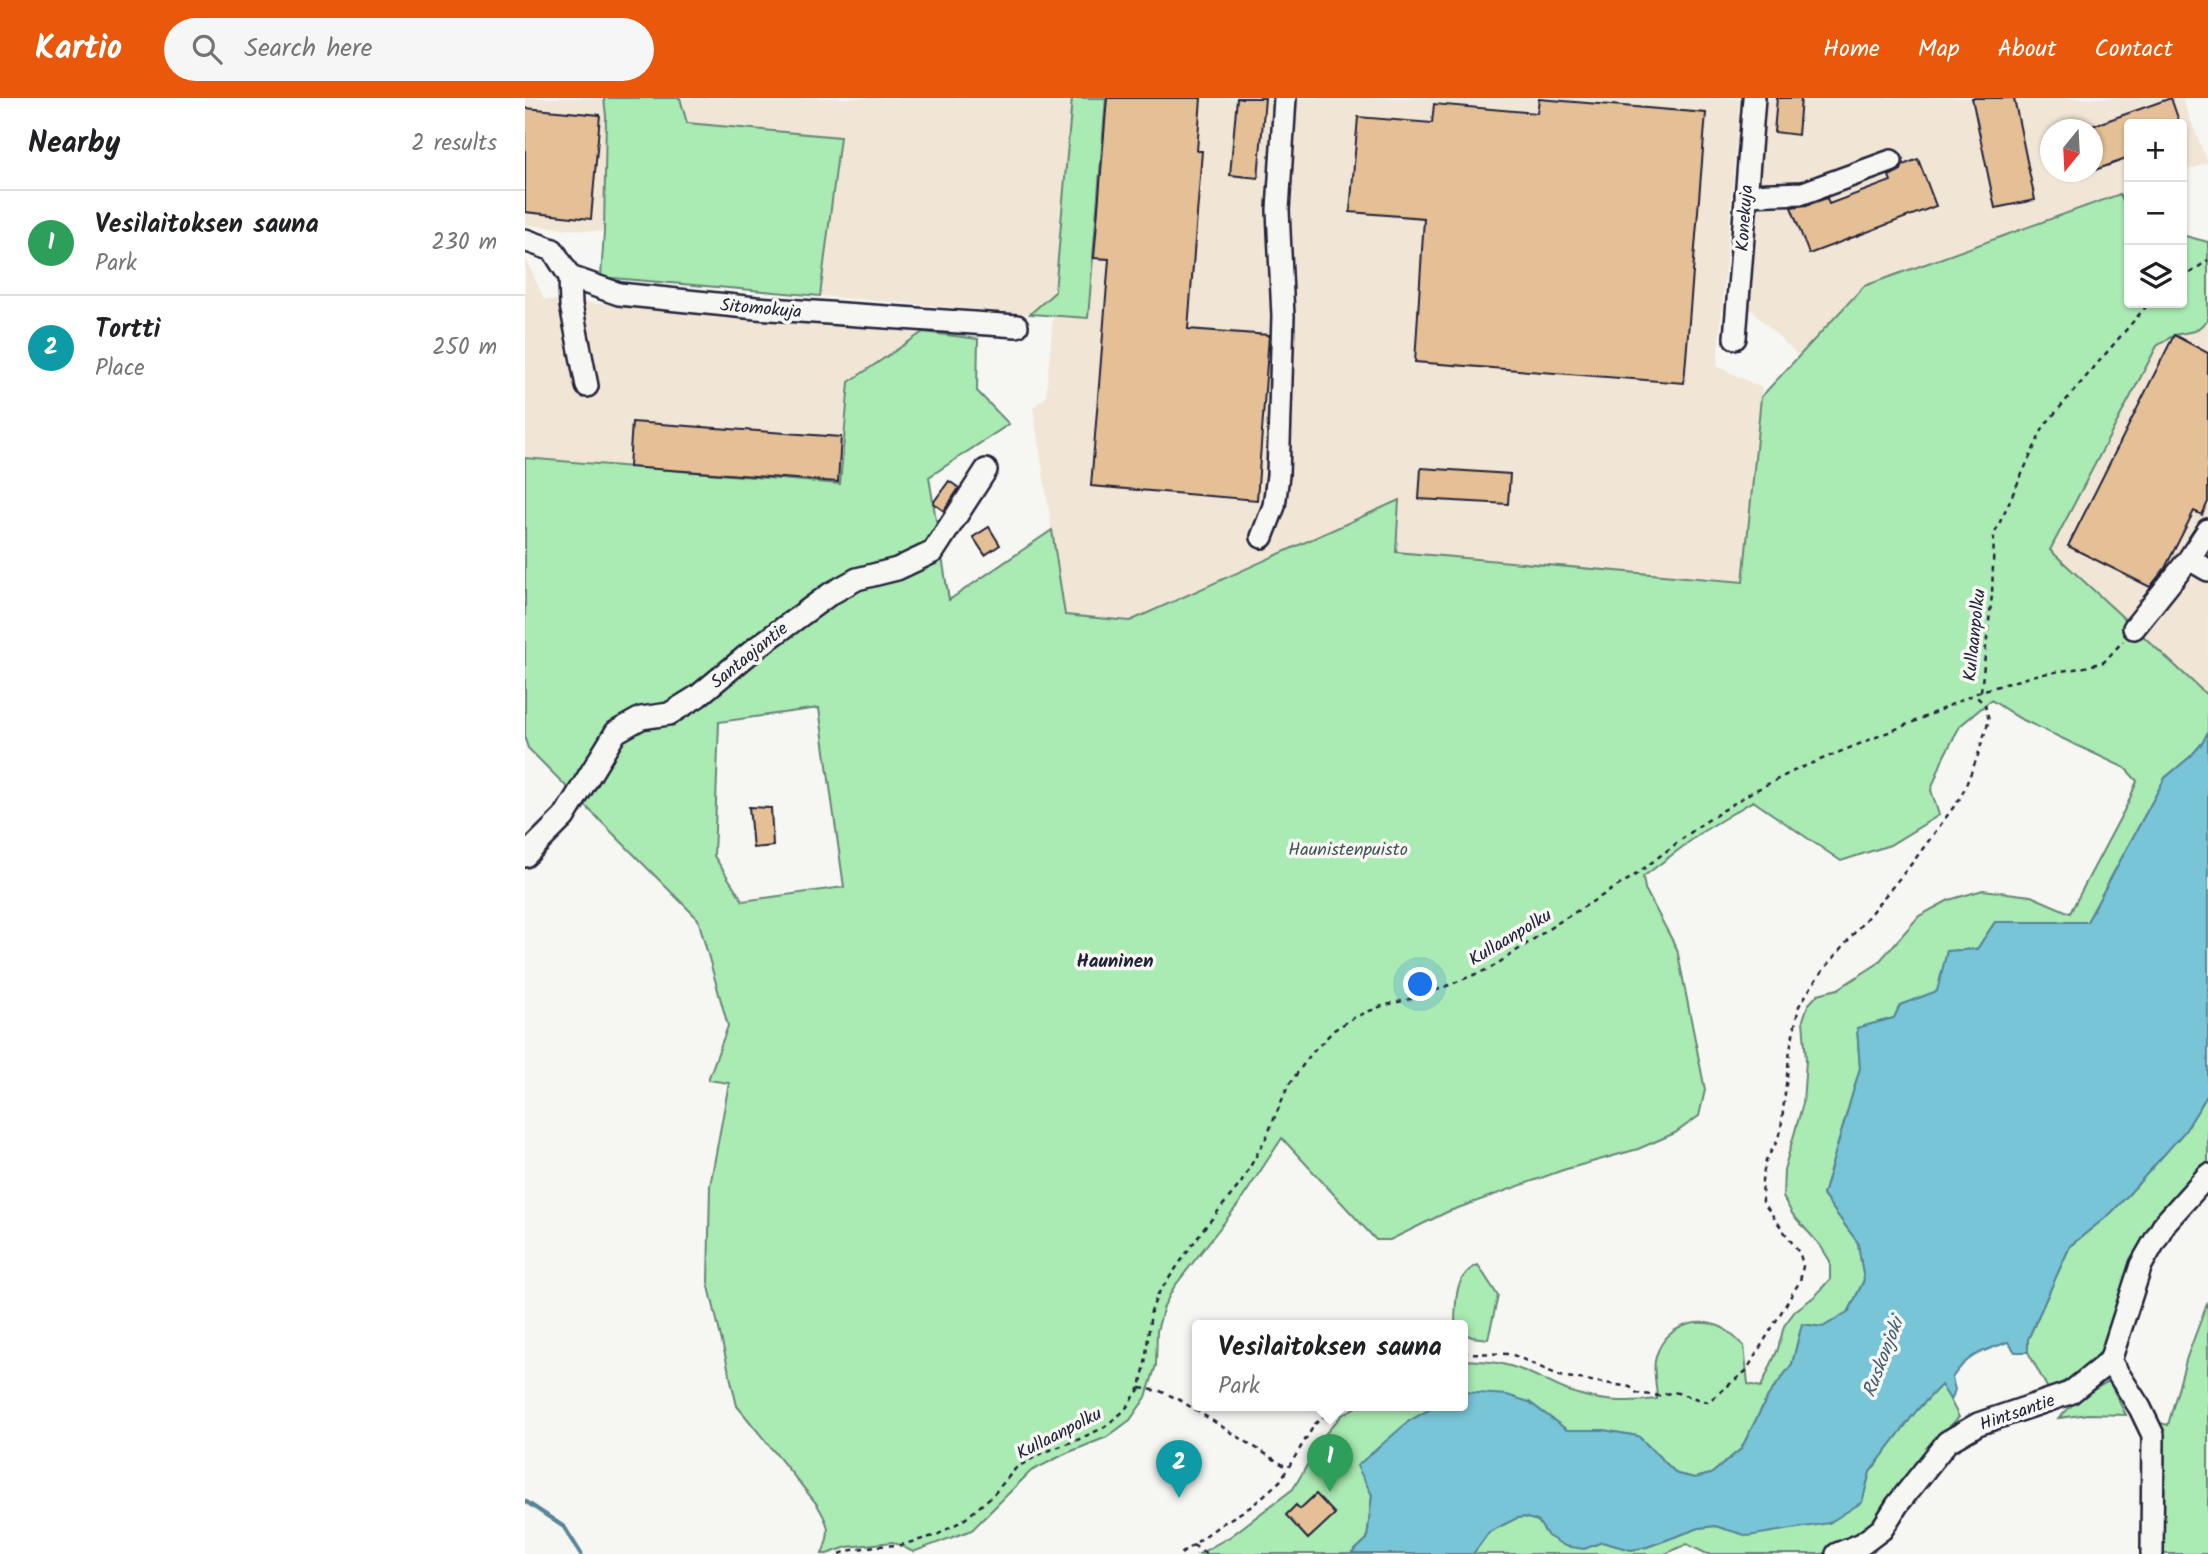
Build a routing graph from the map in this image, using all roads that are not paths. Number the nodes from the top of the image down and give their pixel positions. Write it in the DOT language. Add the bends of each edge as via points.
graph roads {
  1 [pos="1285,98"];
  2 [pos="1754,98"];
  3 [pos="1891,161"];
  4 [pos="1746,195"];
  5 [pos="525,240"];
  6 [pos="569,277"];
  7 [pos="1017,326"];
  8 [pos="1735,338"];
  9 [pos="587,386"];
  10 [pos="986,470"];
  11 [pos="2208,530"];
  12 [pos="1262,537"];
  13 [pos="2189,559"];
  14 [pos="2208,570"];
  15 [pos="2134,628"];
  16 [pos="525,856"];
  17 [pos="2208,1175"];
  18 [pos="2110,1362"];
  19 [pos="1837,1554"];
  20 [pos="2152,1554"];
  1 -- 12 [label="street" via="1278,210 1283,316 1278,475"];
  2 -- 4 [label="street, Konekuja"];
  3 -- 4 [label="street" via="1803,193"];
  4 -- 8 [label="street, Konekuja"];
  5 -- 6 [label="street" via="553,250"];
  6 -- 7 [label="street, Sitomokuja" via="619,294"];
  6 -- 9 [label="street"];
  10 -- 16 [label="street, Santaojantie" via="933,551 830,594 698,696 669,714 641,718 616,732 564,817"];
  11 -- 13 [label="street"];
  13 -- 14 [label="street"];
  13 -- 15 [label="street"];
  17 -- 18 [label="street" via="2165,1223 2141,1265"];
  18 -- 19 [label="street, Hintsantie" via="2070,1393 1978,1424 1947,1443 1882,1529"];
  18 -- 20 [label="street" via="2153,1435"];
}
